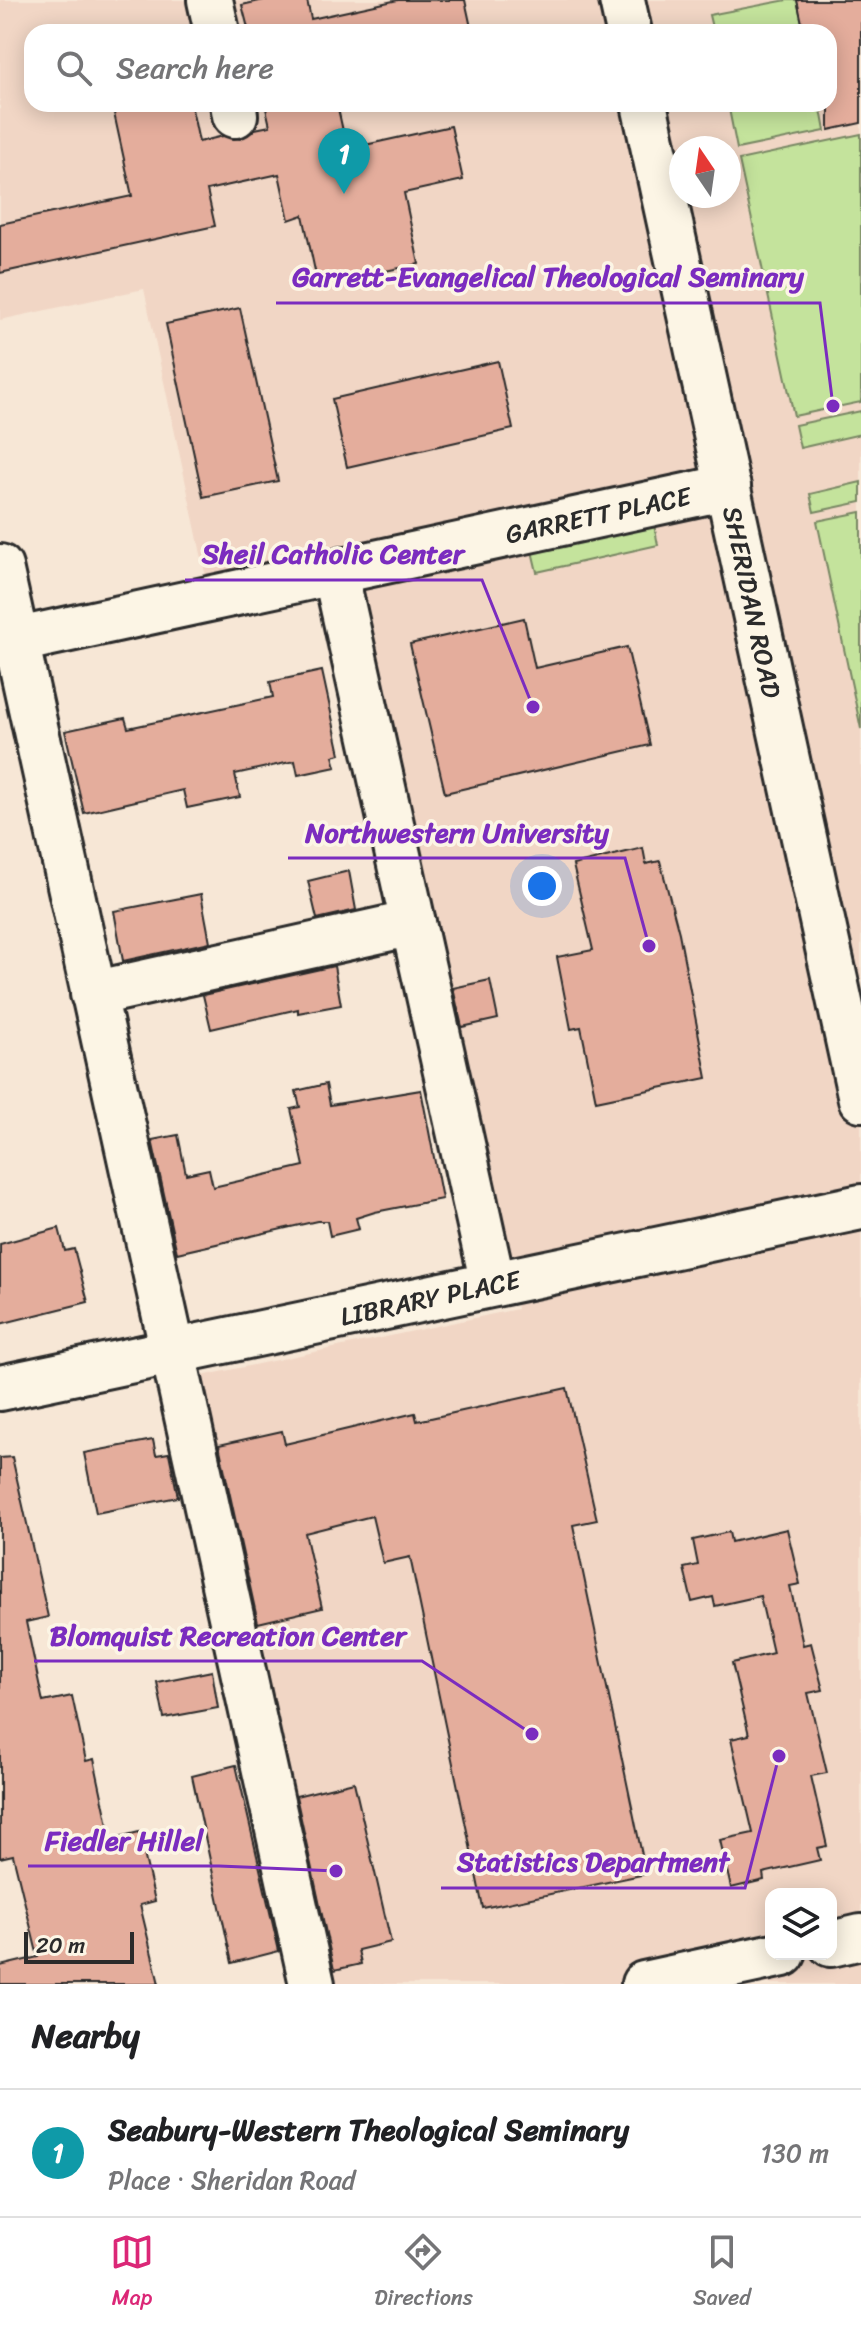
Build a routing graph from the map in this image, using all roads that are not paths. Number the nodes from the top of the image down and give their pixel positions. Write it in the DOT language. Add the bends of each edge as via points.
graph roads {
  1 [pos="210,0"];
  2 [pos="622,0"];
  3 [pos="215,24"];
  4 [pos="627,24"];
  5 [pos="646,112"];
  6 [pos="728,487"];
  7 [pos="0,567"];
  8 [pos="335,571"];
  9 [pos="8,642"];
  10 [pos="413,923"];
  11 [pos="93,994"];
  12 [pos="861,1099"];
  13 [pos="861,1207"];
  14 [pos="493,1284"];
  15 [pos="172,1352"];
  16 [pos="0,1388"];
  17 [pos="861,1937"];
  18 [pos="837,1943"];
  19 [pos="765,1958"];
  20 [pos="312,1984"];
  21 [pos="644,1984"];
  1 -- 3 [label="street"];
  2 -- 4 [label="street"];
  5 -- 6 [label="street, SHERIDAN ROAD"];
  6 -- 8 [label="street, GARRETT PLACE"];
  6 -- 12 [label="street, SHERIDAN ROAD"];
  7 -- 9 [label="street"];
  8 -- 9 [label="street, GARRETT PLACE"];
  8 -- 10 [label="street"];
  9 -- 11 [label="street"];
  10 -- 11 [label="street"];
  10 -- 14 [label="street"];
  11 -- 15 [label="street"];
  13 -- 14 [label="street, LIBRARY PLACE"];
  14 -- 15 [label="street, LIBRARY PLACE"];
  15 -- 16 [label="street, LIBRARY PLACE"];
  15 -- 20 [label="street"];
  17 -- 18 [label="street"];
  19 -- 21 [label="street"];
}
